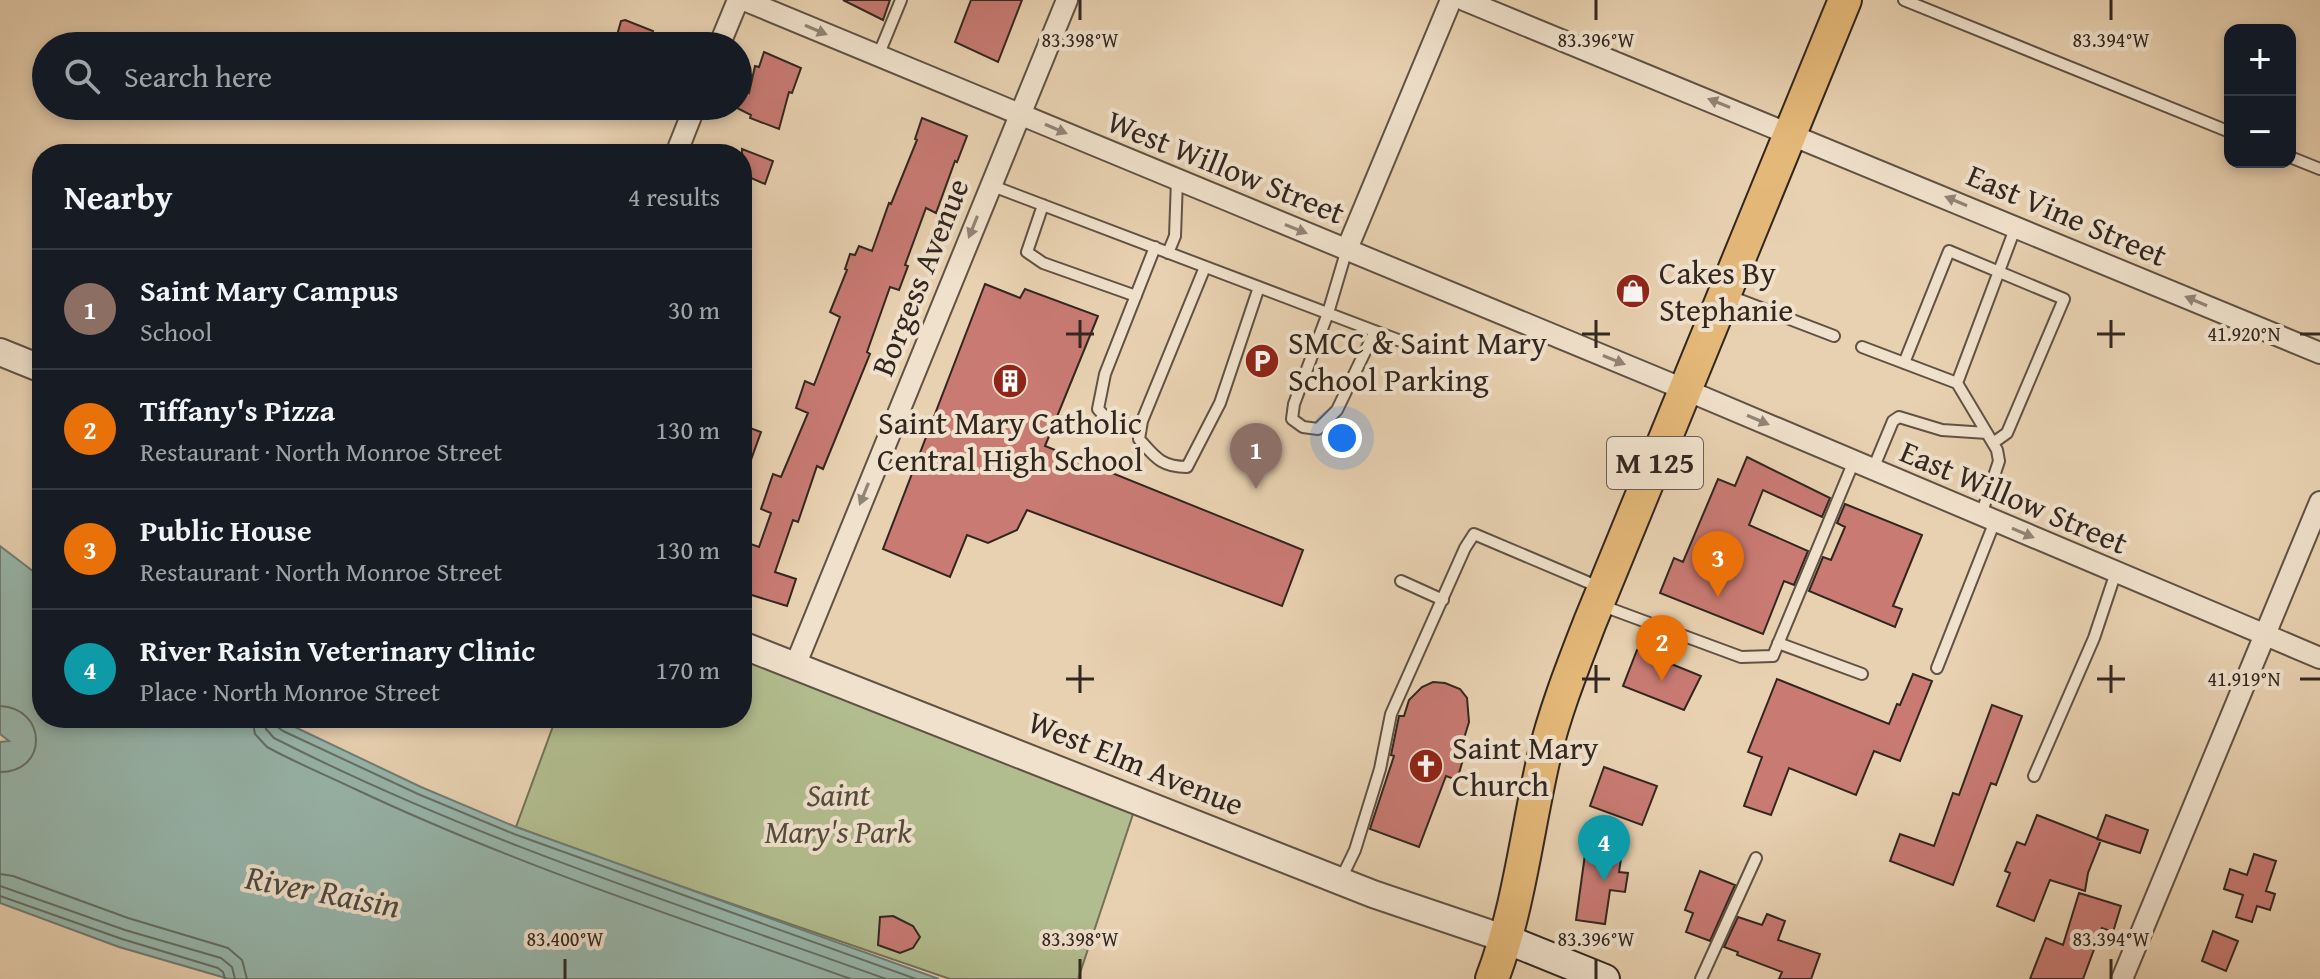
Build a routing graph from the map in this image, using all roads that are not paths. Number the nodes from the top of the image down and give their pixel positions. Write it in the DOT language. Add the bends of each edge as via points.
graph roads {
  1 [pos="741,0"];
  2 [pos="901,0"];
  3 [pos="1067,0"];
  4 [pos="1451,0"];
  5 [pos="1464,0"];
  6 [pos="1845,0"];
  7 [pos="1904,0"];
  8 [pos="726,32"];
  9 [pos="878,56"];
  10 [pos="1019,114"];
  11 [pos="689,120"];
  12 [pos="2224,130"];
  13 [pos="1792,133"];
  14 [pos="680,144"];
  15 [pos="2296,159"];
  16 [pos="2320,169"];
  17 [pos="1177,179"];
  18 [pos="990,185"];
  19 [pos="1043,205"];
  20 [pos="2016,226"];
  21 [pos="1155,247"];
  22 [pos="1347,249"];
  23 [pos="1168,253"];
  24 [pos="1205,267"];
  25 [pos="1998,273"];
  26 [pos="1259,287"];
  27 [pos="1725,294"];
  28 [pos="1136,296"];
  29 [pos="1328,313"];
  30 [pos="1375,331"];
  31 [pos="1834,336"];
  32 [pos="1406,343"];
  33 [pos="1862,347"];
  34 [pos="0,352"];
  35 [pos="2320,353"];
  36 [pos="1904,363"];
  37 [pos="32,365"];
  38 [pos="1957,383"];
  39 [pos="1686,390"];
  40 [pos="1141,427"];
  41 [pos="1990,438"];
  42 [pos="1864,465"];
  43 [pos="2320,502"];
  44 [pos="1988,518"];
  45 [pos="2116,572"];
  46 [pos="1401,581"];
  47 [pos="1600,597"];
  48 [pos="1443,600"];
  49 [pos="2265,636"];
  50 [pos="1778,643"];
  51 [pos="752,649"];
  52 [pos="2320,658"];
  53 [pos="795,666"];
  54 [pos="1937,668"];
  55 [pos="1862,674"];
  56 [pos="2034,776"];
  57 [pos="1756,858"];
  58 [pos="1340,881"];
  59 [pos="1506,939"];
  60 [pos="1492,979"];
  61 [pos="1605,979"];
  62 [pos="1701,979"];
  63 [pos="2122,979"];
  1 -- 8 [label="street"];
  1 -- 9 [label="street, West Willow Street, one-way"];
  2 -- 9 [label="lane"];
  3 -- 10 [label="street, Borgess Avenue"];
  4 -- 22 [label="street"];
  13 -- 5 [label="street, East Vine Street, one-way"];
  6 -- 13 [label="main road, M 125"];
  7 -- 12 [label="lane"];
  9 -- 10 [label="street, West Willow Street"];
  10 -- 17 [label="street, West Willow Street, one-way"];
  10 -- 18 [label="street, Borgess Avenue"];
  11 -- 14 [label="street"];
  20 -- 13 [label="street, East Vine Street, one-way"];
  13 -- 27 [label="main road, M 125"];
  15 -- 16 [label="lane"];
  17 -- 22 [label="street, West Willow Street, one-way"];
  17 -- 23 [label="lane" via="1175,236"];
  18 -- 19 [label="lane"];
  18 -- 53 [label="street, Borgess Avenue, one-way"];
  19 -- 21 [label="lane"];
  19 -- 28 [label="lane" via="1027,252 1043,263"];
  20 -- 25 [label="lane"];
  35 -- 20 [label="street, East Vine Street, one-way"];
  21 -- 23 [label="lane"];
  21 -- 28 [label="lane"];
  22 -- 29 [label="lane"];
  22 -- 39 [label="street, West Willow Street, one-way"];
  23 -- 24 [label="lane"];
  24 -- 26 [label="lane"];
  24 -- 40 [label="lane"];
  25 -- 36 [label="lane" via="1949,251"];
  25 -- 38 [label="lane"];
  25 -- 41 [label="lane" via="2064,299 2007,433"];
  26 -- 29 [label="lane"];
  26 -- 40 [label="lane" via="1220,403 1187,467 1170,467 1155,458 1139,439"];
  27 -- 31 [label="lane"];
  27 -- 39 [label="main road, M 125"];
  28 -- 40 [label="lane" via="1105,374 1098,409 1109,421"];
  29 -- 30 [label="lane"];
  29 -- 30 [label="lane" via="1294,404 1292,419 1303,427 1318,429 1337,410"];
  30 -- 32 [label="lane"];
  33 -- 36 [label="lane"];
  34 -- 37 [label="street"];
  36 -- 38 [label="lane"];
  38 -- 41 [label="lane"];
  39 -- 42 [label="street, East Willow Street, one-way"];
  39 -- 47 [label="main road, M 125"];
  41 -- 42 [label="lane" via="1899,417"];
  41 -- 44 [label="lane" via="1999,461"];
  42 -- 44 [label="street, East Willow Street"];
  42 -- 50 [label="lane"];
  43 -- 49 [label="street"];
  44 -- 45 [label="street, East Willow Street, one-way"];
  44 -- 54 [label="lane"];
  45 -- 49 [label="street, East Willow Street"];
  45 -- 56 [label="lane" via="2094,638"];
  46 -- 48 [label="lane"];
  47 -- 48 [label="lane" via="1474,534"];
  47 -- 50 [label="lane" via="1741,657 1773,656"];
  47 -- 59 [label="main road, M 125" via="1545,753"];
  48 -- 58 [label="lane" via="1391,714 1380,769"];
  49 -- 52 [label="street, East Willow Street"];
  49 -- 63 [label="street"];
  50 -- 55 [label="lane"];
  51 -- 53 [label="street, West Elm Avenue"];
  53 -- 58 [label="street, West Elm Avenue"];
  57 -- 62 [label="lane"];
  58 -- 59 [label="street, West Elm Avenue"];
  59 -- 60 [label="main road, M 125"];
  59 -- 61 [label="main road"];
}
